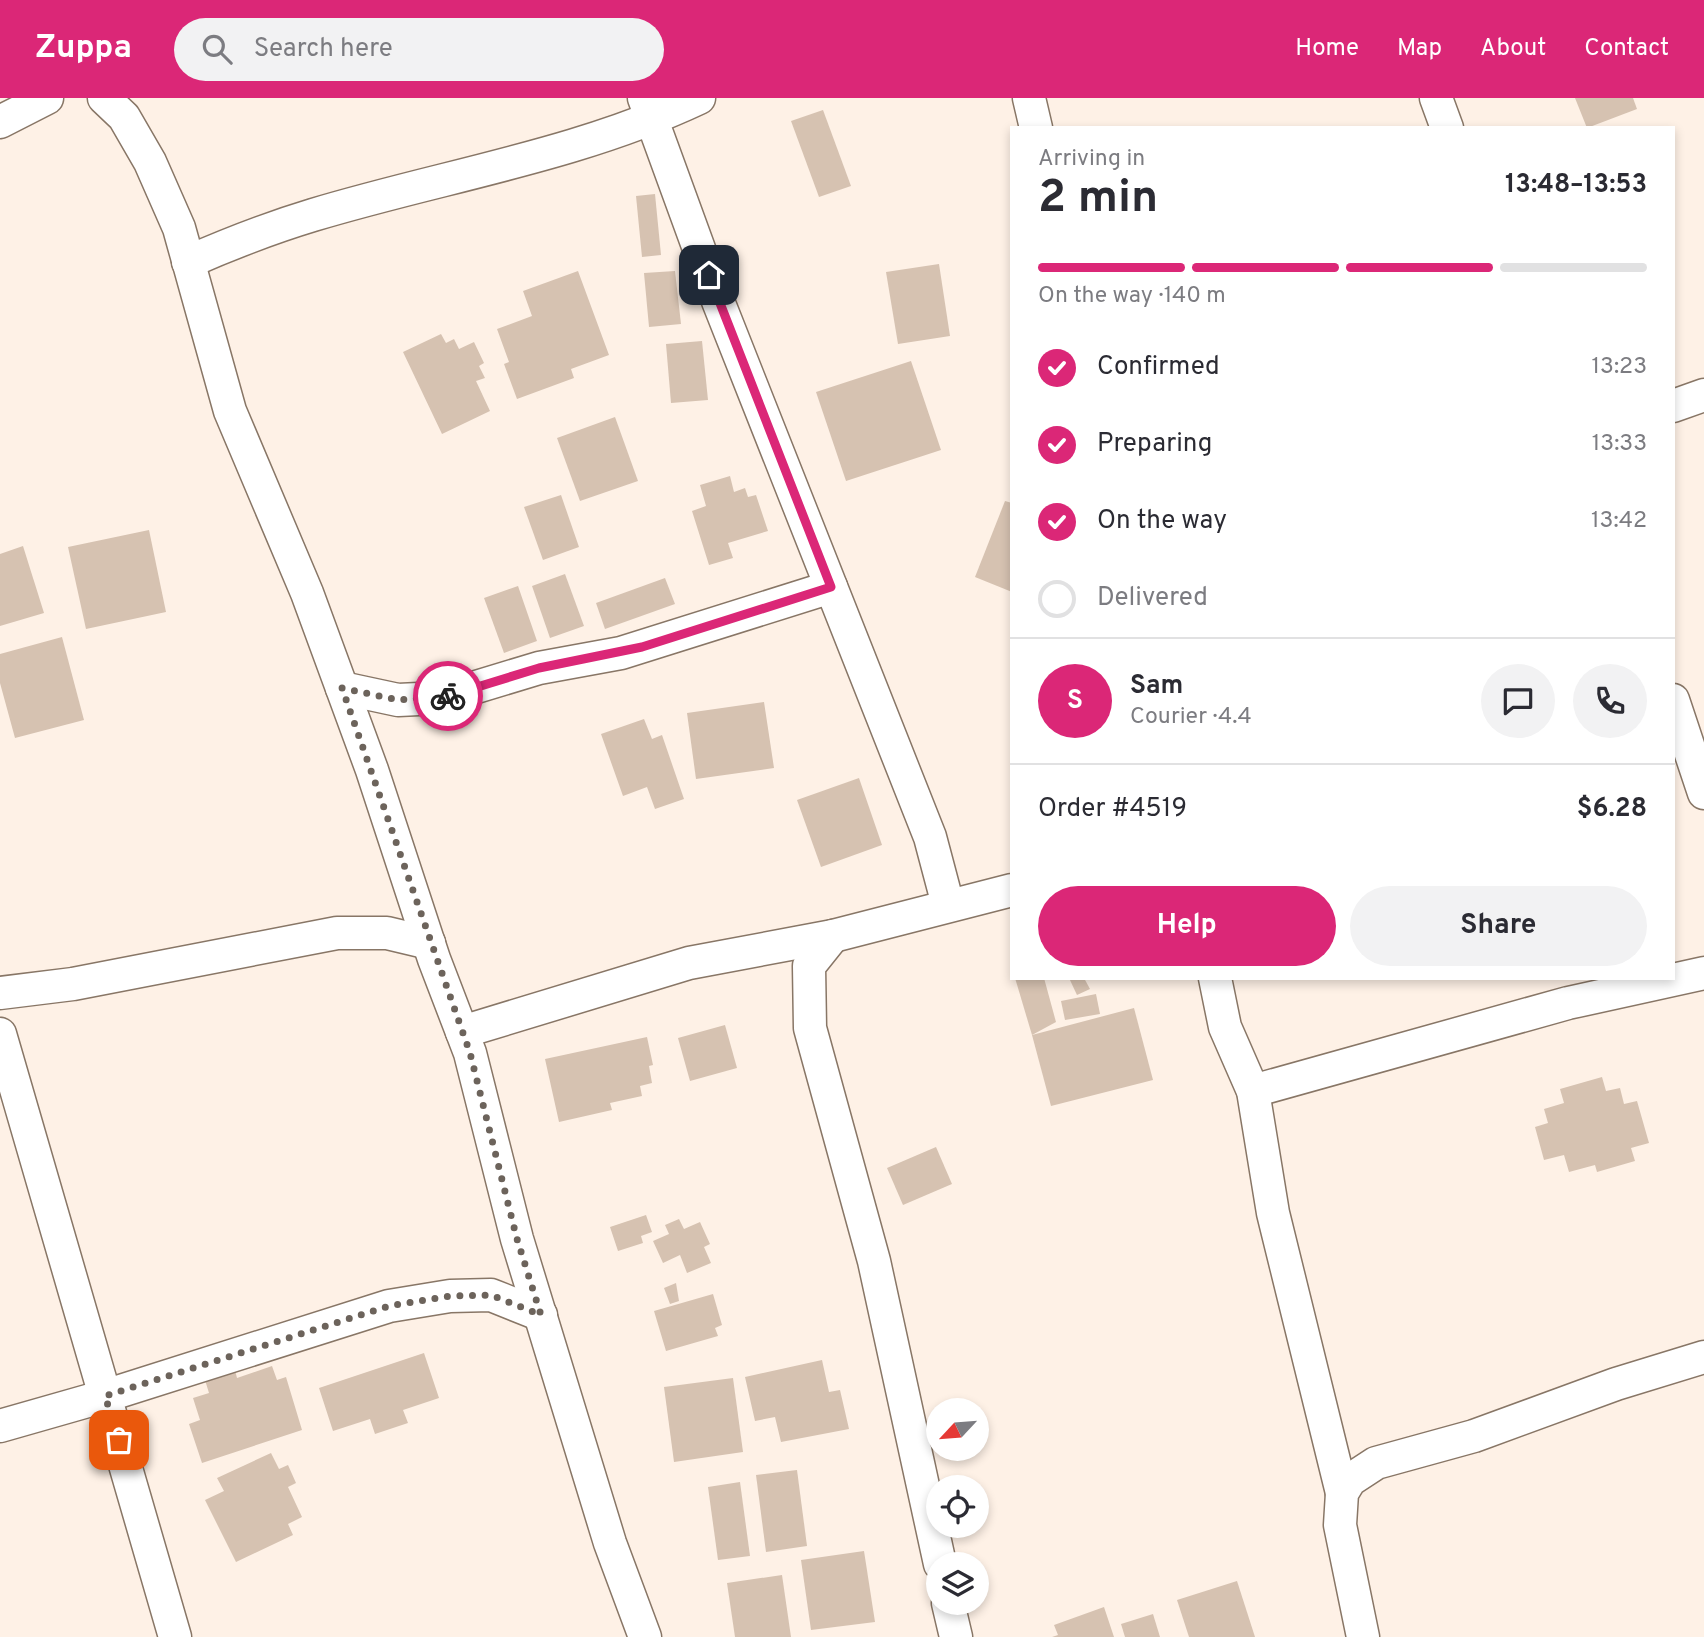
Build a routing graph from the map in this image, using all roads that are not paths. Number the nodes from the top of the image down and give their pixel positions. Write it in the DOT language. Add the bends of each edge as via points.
graph roads {
  1 [pos="47,98"];
  2 [pos="104,98"];
  3 [pos="699,98"];
  4 [pos="1029,98"];
  5 [pos="1436,98"];
  6 [pos="648,109"];
  7 [pos="0,122"];
  8 [pos="1036,126"];
  9 [pos="1446,126"];
  10 [pos="188,261"];
  11 [pos="1704,395"];
  12 [pos="1675,405"];
  13 [pos="831,587"];
  14 [pos="342,688"];
  15 [pos="1675,706"];
  16 [pos="1704,793"];
  17 [pos="1010,890"];
  18 [pos="948,905"];
  19 [pos="833,936"];
  20 [pos="429,943"];
  21 [pos="1704,974"];
  22 [pos="1214,980"];
  23 [pos="0,993"];
  24 [pos="462,1032"];
  25 [pos="0,1034"];
  26 [pos="1253,1091"];
  27 [pos="541,1315"];
  28 [pos="1704,1357"];
  29 [pos="105,1396"];
  30 [pos="0,1426"];
  31 [pos="1342,1493"];
  32 [pos="937,1552"];
  33 [pos="951,1615"];
  34 [pos="175,1637"];
  35 [pos="645,1637"];
  36 [pos="956,1637"];
  37 [pos="1363,1637"];
  1 -- 7 [label="street"];
  2 -- 10 [label="street" via="124,117 150,162"];
  3 -- 6 [label="street"];
  4 -- 8 [label="street"];
  5 -- 9 [label="street"];
  6 -- 10 [label="street" via="475,174 314,215"];
  6 -- 13 [label="street"];
  10 -- 14 [label="street" via="230,411"];
  11 -- 12 [label="street"];
  13 -- 14 [label="street" via="633,649 539,668 440,698 398,700"];
  13 -- 18 [label="street" via="930,837"];
  14 -- 20 [label="street"];
  15 -- 16 [label="street"];
  17 -- 18 [label="street"];
  18 -- 19 [label="street"];
  19 -- 24 [label="street" via="689,963"];
  19 -- 32 [label="street" via="809,966 810,1028 874,1261"];
  20 -- 23 [label="street" via="387,933 337,933 74,984"];
  20 -- 24 [label="street"];
  21 -- 26 [label="street" via="1568,1003"];
  22 -- 26 [label="street" via="1225,1027"];
  24 -- 27 [label="street"];
  25 -- 29 [label="street"];
  26 -- 31 [label="street" via="1273,1213"];
  27 -- 29 [label="street" via="491,1295 389,1306"];
  27 -- 35 [label="street" via="610,1543"];
  28 -- 31 [label="street" via="1475,1436 1376,1463 1350,1480"];
  29 -- 30 [label="street"];
  29 -- 34 [label="street"];
  31 -- 37 [label="street" via="1340,1525"];
  33 -- 36 [label="street"];
}
